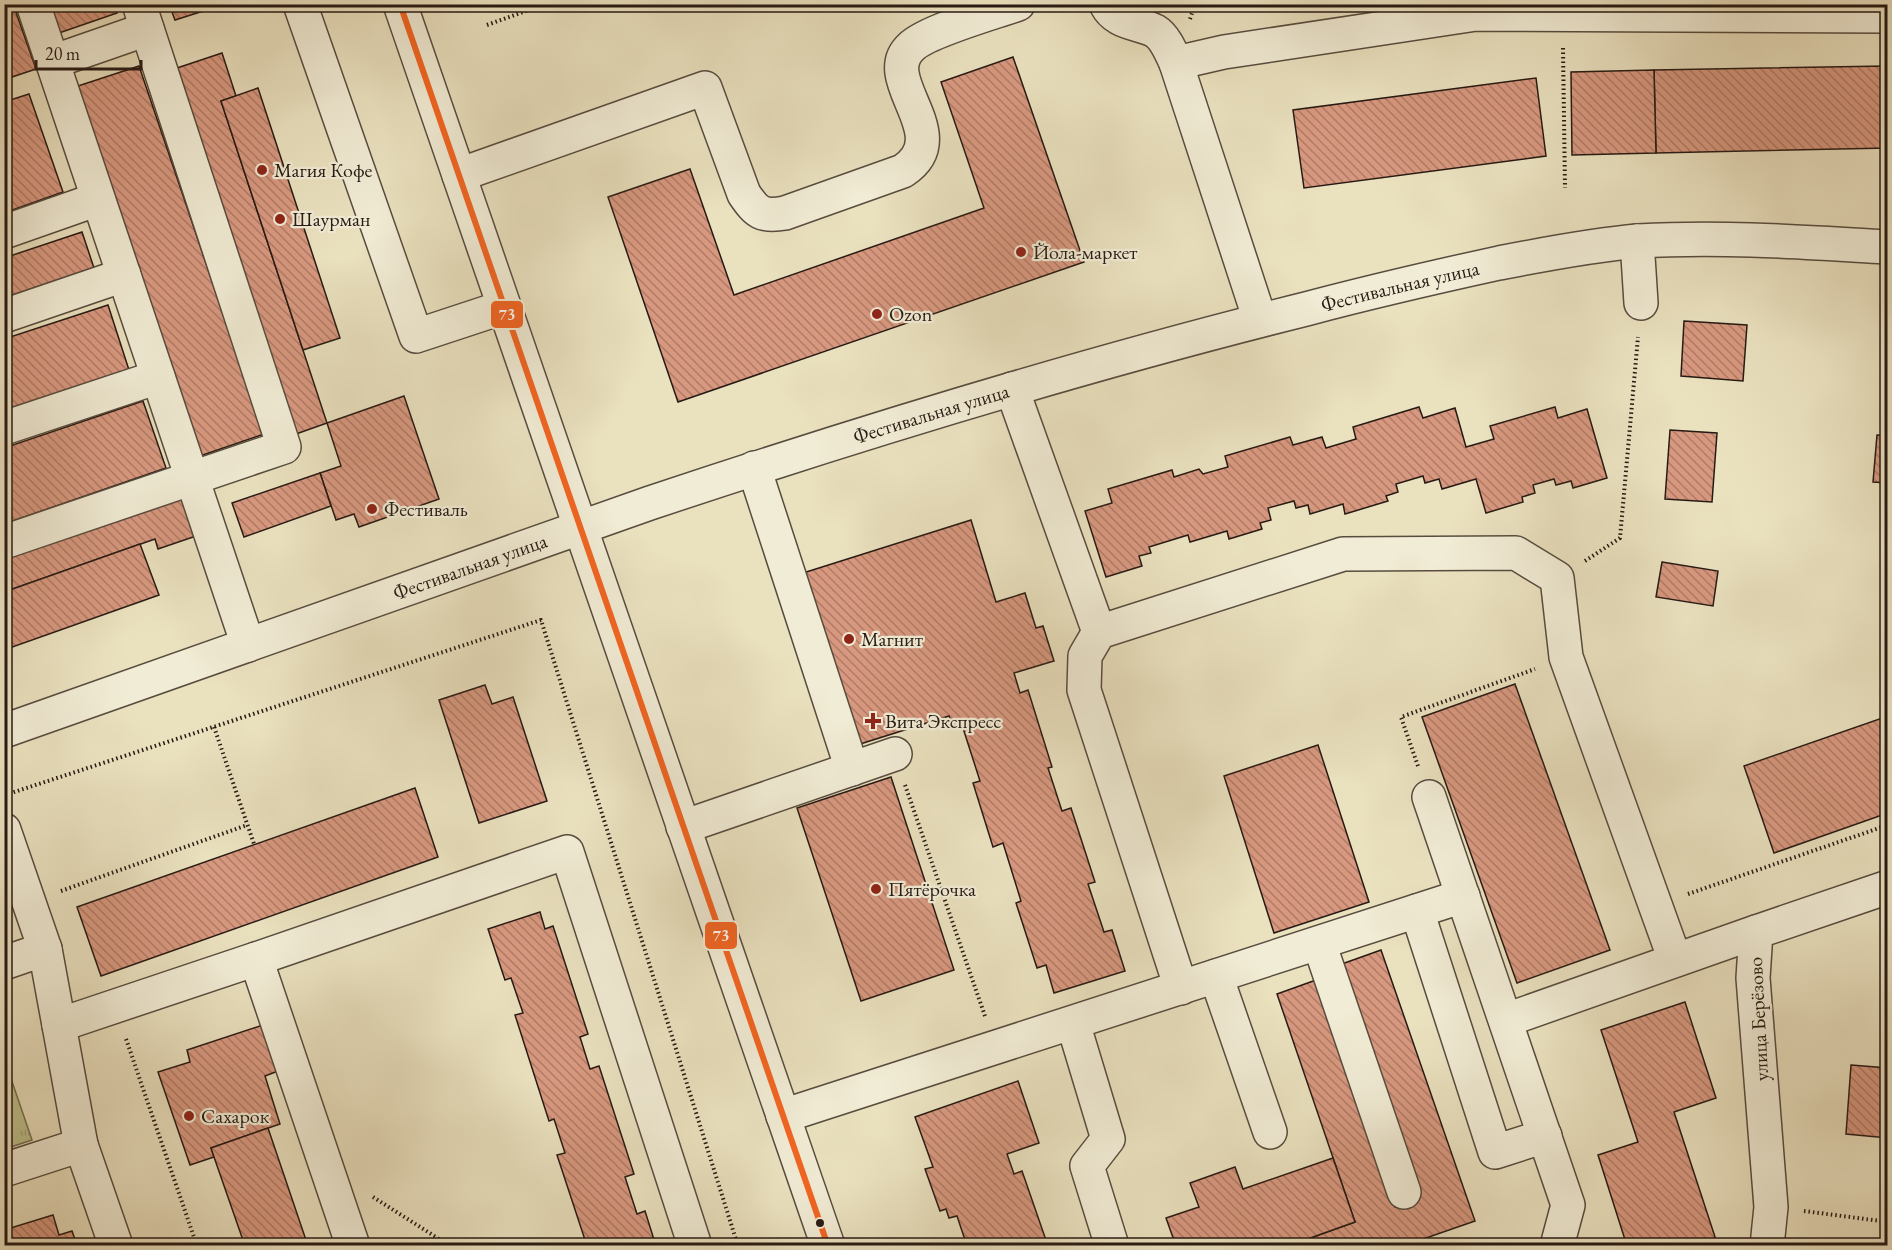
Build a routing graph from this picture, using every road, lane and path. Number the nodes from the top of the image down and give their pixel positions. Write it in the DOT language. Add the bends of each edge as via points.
graph roads {
  1 [pos="33,4"];
  2 [pos="300,4"];
  3 [pos="400,4"];
  4 [pos="546,4"];
  5 [pos="1018,4"];
  6 [pos="1106,4"];
  7 [pos="1758,10"];
  8 [pos="1563,14"];
  9 [pos="1887,16"];
  10 [pos="143,17"];
  11 [pos="487,25"];
  12 [pos="52,62"];
  13 [pos="1176,63"];
  14 [pos="459,175"];
  15 [pos="1565,188"];
  16 [pos="98,199"];
  17 [pos="4,232"];
  18 [pos="1637,242"];
  19 [pos="1887,247"];
  20 [pos="124,275"];
  21 [pos="1641,303"];
  22 [pos="504,307"];
  23 [pos="4,316"];
  24 [pos="1260,320"];
  25 [pos="158,377"];
  26 [pos="1012,389"];
  27 [pos="4,428"];
  28 [pos="754,468"];
  29 [pos="192,478"];
  30 [pos="580,528"];
  31 [pos="4,542"];
  32 [pos="1557,578"];
  33 [pos="1099,632"];
  34 [pos="248,645"];
  35 [pos="1566,657"];
  36 [pos="214,727"];
  37 [pos="4,731"];
  38 [pos="895,754"];
  39 [pos="852,769"];
  40 [pos="4,795"];
  41 [pos="1429,797"];
  42 [pos="247,825"];
  43 [pos="1887,825"];
  44 [pos="683,827"];
  45 [pos="4,830"];
  46 [pos="254,844"];
  47 [pos="1887,886"];
  48 [pos="1463,896"];
  49 [pos="29,902"];
  50 [pos="1656,906"];
  51 [pos="1417,911"];
  52 [pos="1756,932"];
  53 [pos="1319,943"];
  54 [pos="45,949"];
  55 [pos="256,959"];
  56 [pos="1675,960"];
  57 [pos="4,963"];
  58 [pos="1216,976"];
  59 [pos="1181,988"];
  60 [pos="114,1006"];
  61 [pos="1506,1020"];
  62 [pos="1073,1023"];
  63 [pos="58,1025"];
  64 [pos="996,1047"];
  65 [pos="783,1116"];
  66 [pos="1270,1132"];
  67 [pos="1545,1136"];
  68 [pos="81,1145"];
  69 [pos="326,1167"];
  70 [pos="4,1170"];
  71 [pos="1404,1192"];
  72 [pos="1771,1207"];
  73 [pos="1887,1222"];
  74 [pos="116,1245"];
  75 [pos="197,1245"];
  76 [pos="353,1245"];
  77 [pos="450,1245"];
  78 [pos="695,1245"];
  79 [pos="738,1245"];
  80 [pos="828,1245"];
  81 [pos="1112,1245"];
  82 [pos="1557,1245"];
  83 [pos="1767,1245"];
  1 -- 12 [label="street"];
  2 -- 22 [label="street" via="416,336"];
  3 -- 14 [label="street"];
  4 -- 11 [label="path"];
  5 -- 14 [label="street" via="922,39 904,53 903,78 922,131 923,145 912,165 785,213 762,214 744,194 705,88"];
  6 -- 13 [label="street" via="1117,18 1157,32"];
  7 -- 8 [label="street"];
  7 -- 9 [label="street"];
  8 -- 13 [label="street" via="1476,14 1224,52"];
  8 -- 15 [label="path"];
  10 -- 12 [label="street"];
  10 -- 29 [label="street" via="284,447"];
  12 -- 16 [label="street"];
  13 -- 24 [label="street"];
  14 -- 22 [label="street"];
  16 -- 17 [label="street"];
  16 -- 20 [label="street"];
  18 -- 19 [label="street, Фестивальная улица" via="1736,239"];
  18 -- 21 [label="street"];
  18 -- 24 [label="street, Фестивальная улица" via="1546,254 1433,277"];
  20 -- 23 [label="street"];
  20 -- 25 [label="street"];
  21 -- 32 [label="path" via="1620,538"];
  22 -- 30 [label="street"];
  24 -- 26 [label="street, Фестивальная улица"];
  25 -- 27 [label="street"];
  25 -- 29 [label="street"];
  26 -- 28 [label="street, Фестивальная улица"];
  26 -- 33 [label="street"];
  28 -- 30 [label="street, Фестивальная улица"];
  28 -- 39 [label="street"];
  29 -- 31 [label="street"];
  29 -- 34 [label="street"];
  30 -- 34 [label="street, Фестивальная улица"];
  30 -- 44 [label="street"];
  32 -- 33 [label="street" via="1516,554 1343,554"];
  32 -- 35 [label="street"];
  33 -- 59 [label="street" via="1085,656 1084,690"];
  34 -- 37 [label="street, Фестивальная улица"];
  35 -- 41 [label="path" via="1401,717"];
  35 -- 50 [label="street"];
  36 -- 40 [label="path"];
  36 -- 42 [label="path"];
  36 -- 79 [label="path" via="541,620"];
  38 -- 39 [label="street"];
  38 -- 64 [label="path"];
  39 -- 44 [label="street"];
  41 -- 48 [label="street"];
  42 -- 46 [label="path"];
  42 -- 49 [label="path"];
  43 -- 50 [label="path"];
  44 -- 65 [label="street"];
  45 -- 49 [label="street"];
  47 -- 52 [label="street, улица Берёзово"];
  48 -- 51 [label="street"];
  48 -- 61 [label="street"];
  49 -- 54 [label="street"];
  50 -- 56 [label="street"];
  51 -- 53 [label="street"];
  51 -- 67 [label="street" via="1495,1152"];
  52 -- 56 [label="street"];
  52 -- 72 [label="street, улица Берёзово" via="1753,978"];
  53 -- 58 [label="street"];
  53 -- 71 [label="street"];
  54 -- 57 [label="street"];
  54 -- 63 [label="street"];
  55 -- 60 [label="street"];
  55 -- 69 [label="street"];
  55 -- 78 [label="street" via="567,852"];
  56 -- 61 [label="street"];
  58 -- 59 [label="street"];
  58 -- 66 [label="street"];
  59 -- 62 [label="street"];
  60 -- 63 [label="street"];
  60 -- 75 [label="path"];
  61 -- 67 [label="street"];
  62 -- 64 [label="street"];
  62 -- 81 [label="street" via="1108,1139 1087,1166"];
  63 -- 68 [label="street"];
  64 -- 65 [label="street"];
  65 -- 80 [label="street"];
  67 -- 82 [label="street" via="1568,1205"];
  68 -- 70 [label="street"];
  68 -- 74 [label="street"];
  69 -- 76 [label="street"];
  69 -- 77 [label="path"];
  72 -- 73 [label="path"];
  72 -- 83 [label="street, улица Берёзово"];
}
